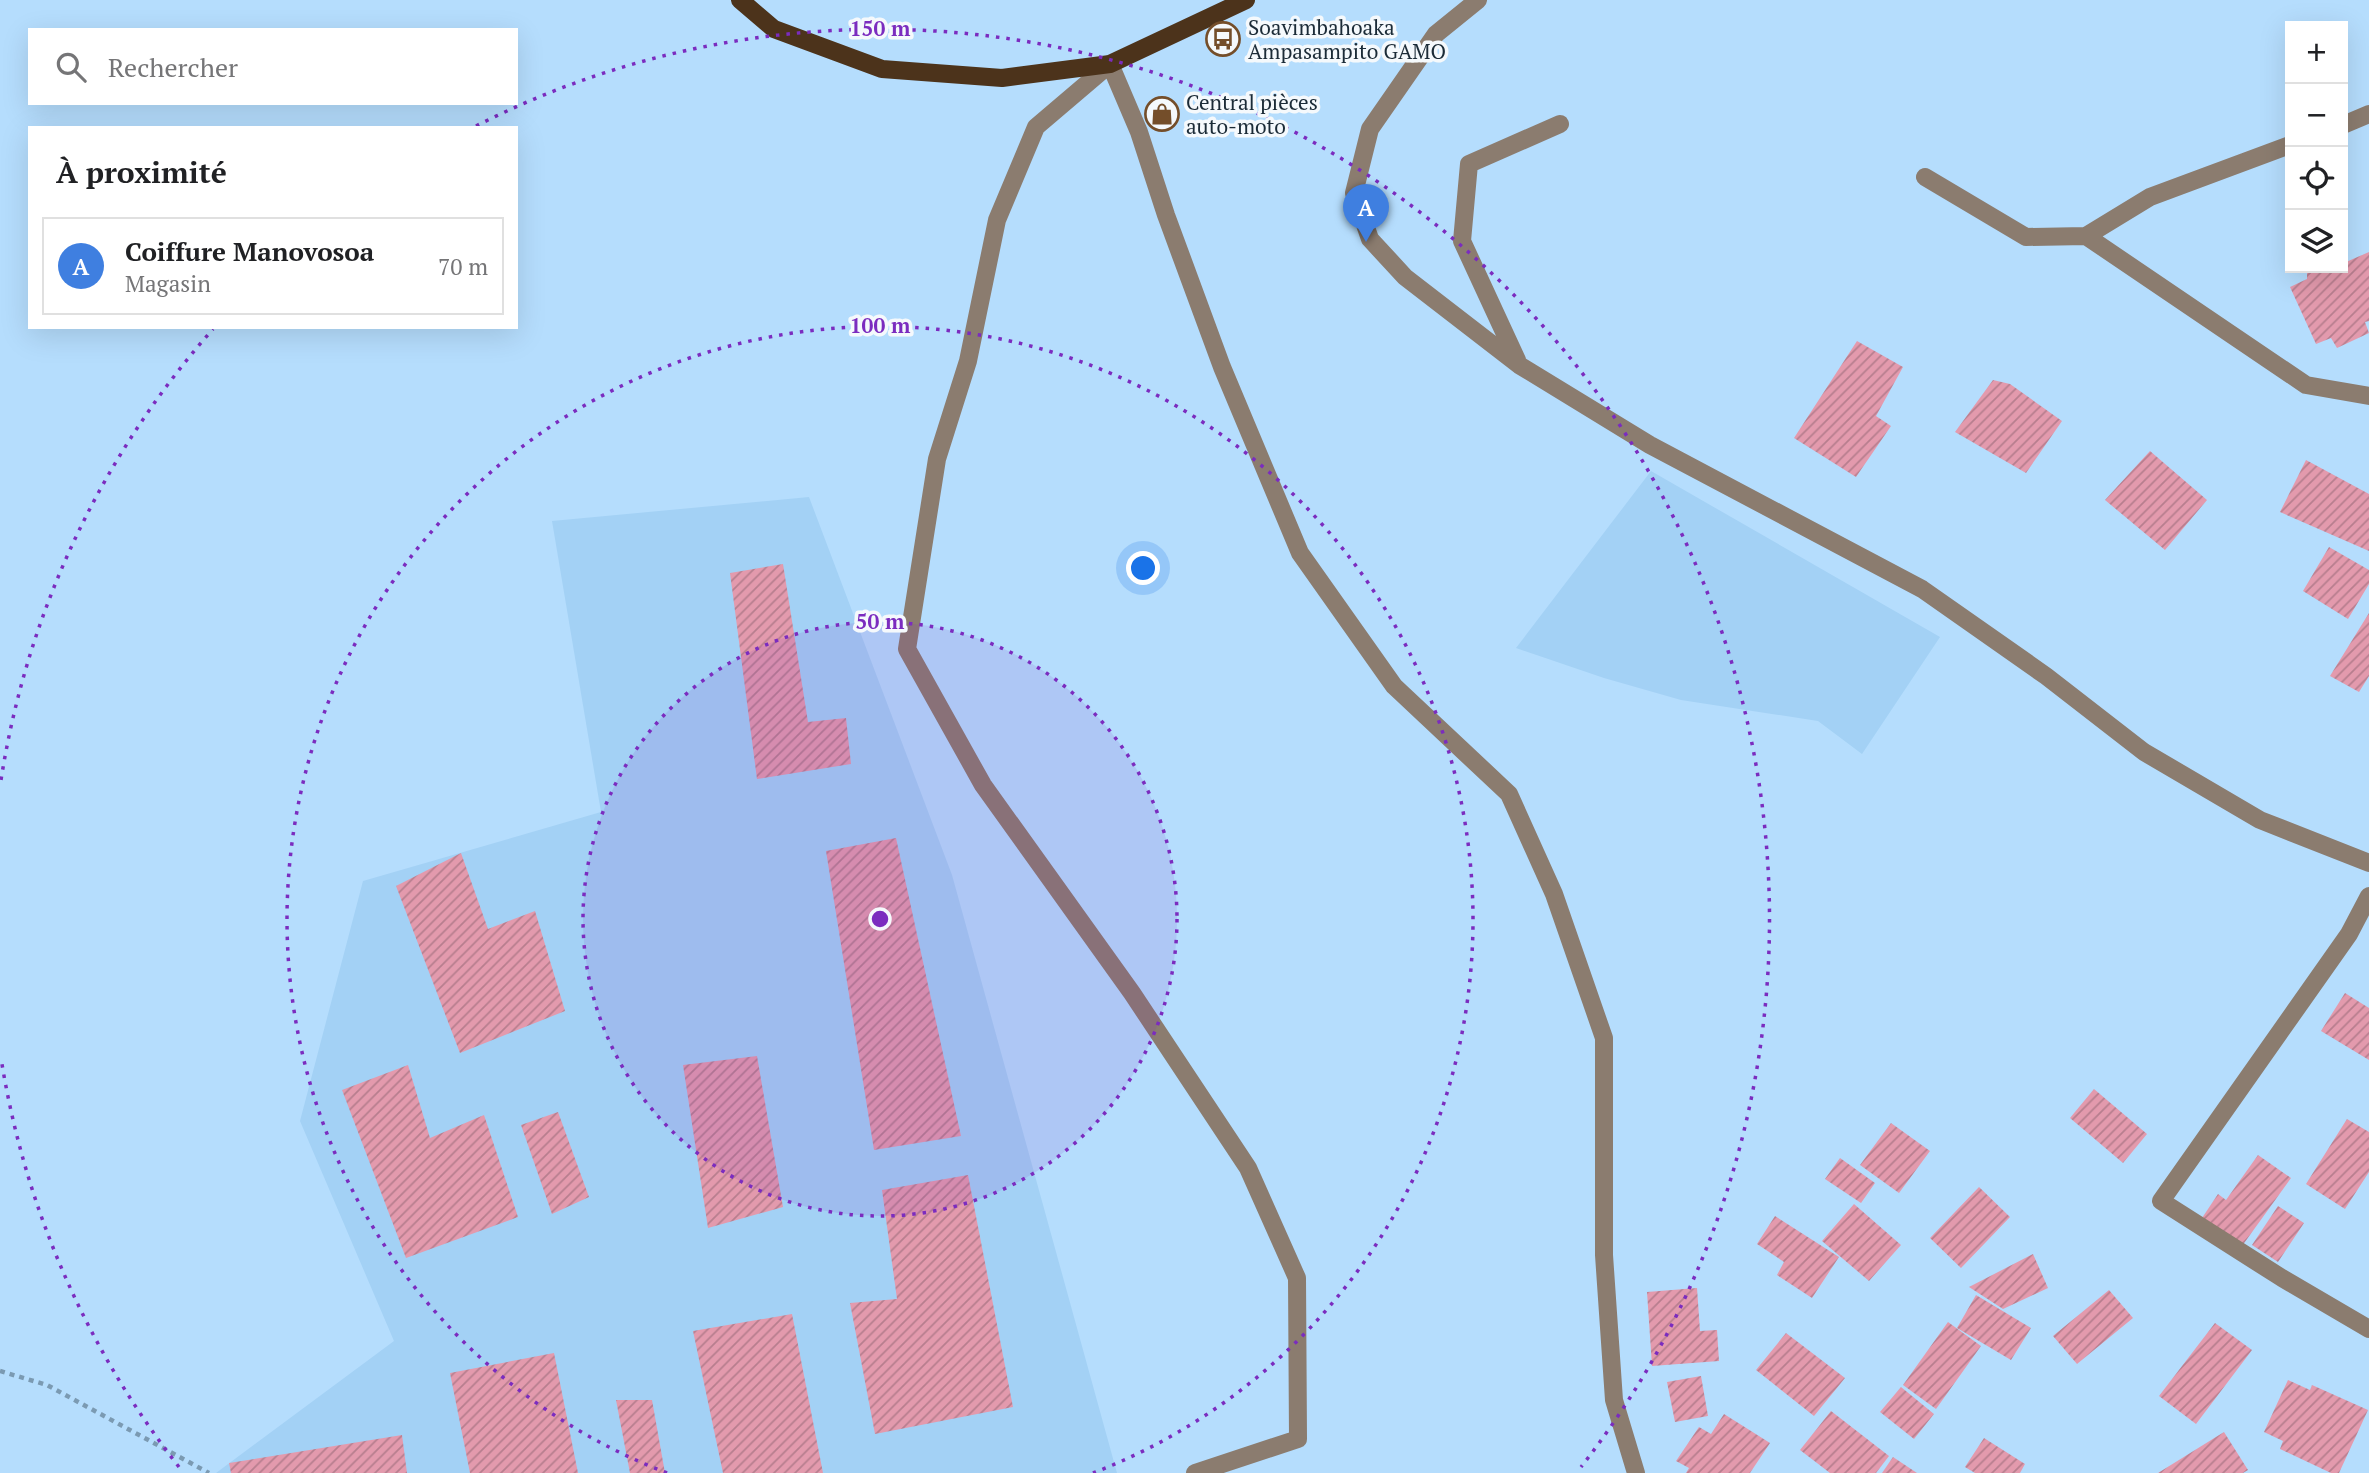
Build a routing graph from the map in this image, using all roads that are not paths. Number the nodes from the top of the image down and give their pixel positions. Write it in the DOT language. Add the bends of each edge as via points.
graph roads {
  1 [pos="740,0"];
  2 [pos="1246,0"];
  3 [pos="1478,0"];
  4 [pos="1110,64"];
  5 [pos="2369,114"];
  6 [pos="2348,123"];
  7 [pos="1560,124"];
  8 [pos="2285,147"];
  9 [pos="1925,177"];
  10 [pos="2086,236"];
  11 [pos="1519,365"];
  12 [pos="2369,396"];
  13 [pos="2369,863"];
  14 [pos="2369,896"];
  15 [pos="2369,1329"];
  16 [pos="1195,1473"];
  17 [pos="1636,1473"];
  1 -- 4 [label="main road" via="774,29 882,69 1002,78"];
  2 -- 4 [label="main road"];
  3 -- 11 [label="street" via="1436,34 1370,129 1353,193 1370,239 1405,277"];
  4 -- 16 [label="street" via="1037,127 997,220 968,361 937,459 907,649 983,785 1132,993 1248,1168 1297,1278 1298,1439"];
  4 -- 17 [label="street" via="1139,132 1222,367 1300,553 1394,686 1509,794 1554,894 1604,1038 1604,1255 1614,1400"];
  5 -- 6 [label="street"];
  7 -- 11 [label="street" via="1469,164 1462,241"];
  8 -- 10 [label="street" via="2150,197"];
  9 -- 10 [label="street" via="2026,237"];
  10 -- 12 [label="street" via="2306,385"];
  11 -- 13 [label="street" via="1650,445 1922,589 2167,766 2260,820"];
  14 -- 15 [label="street" via="2348,934 2161,1201"];
}
